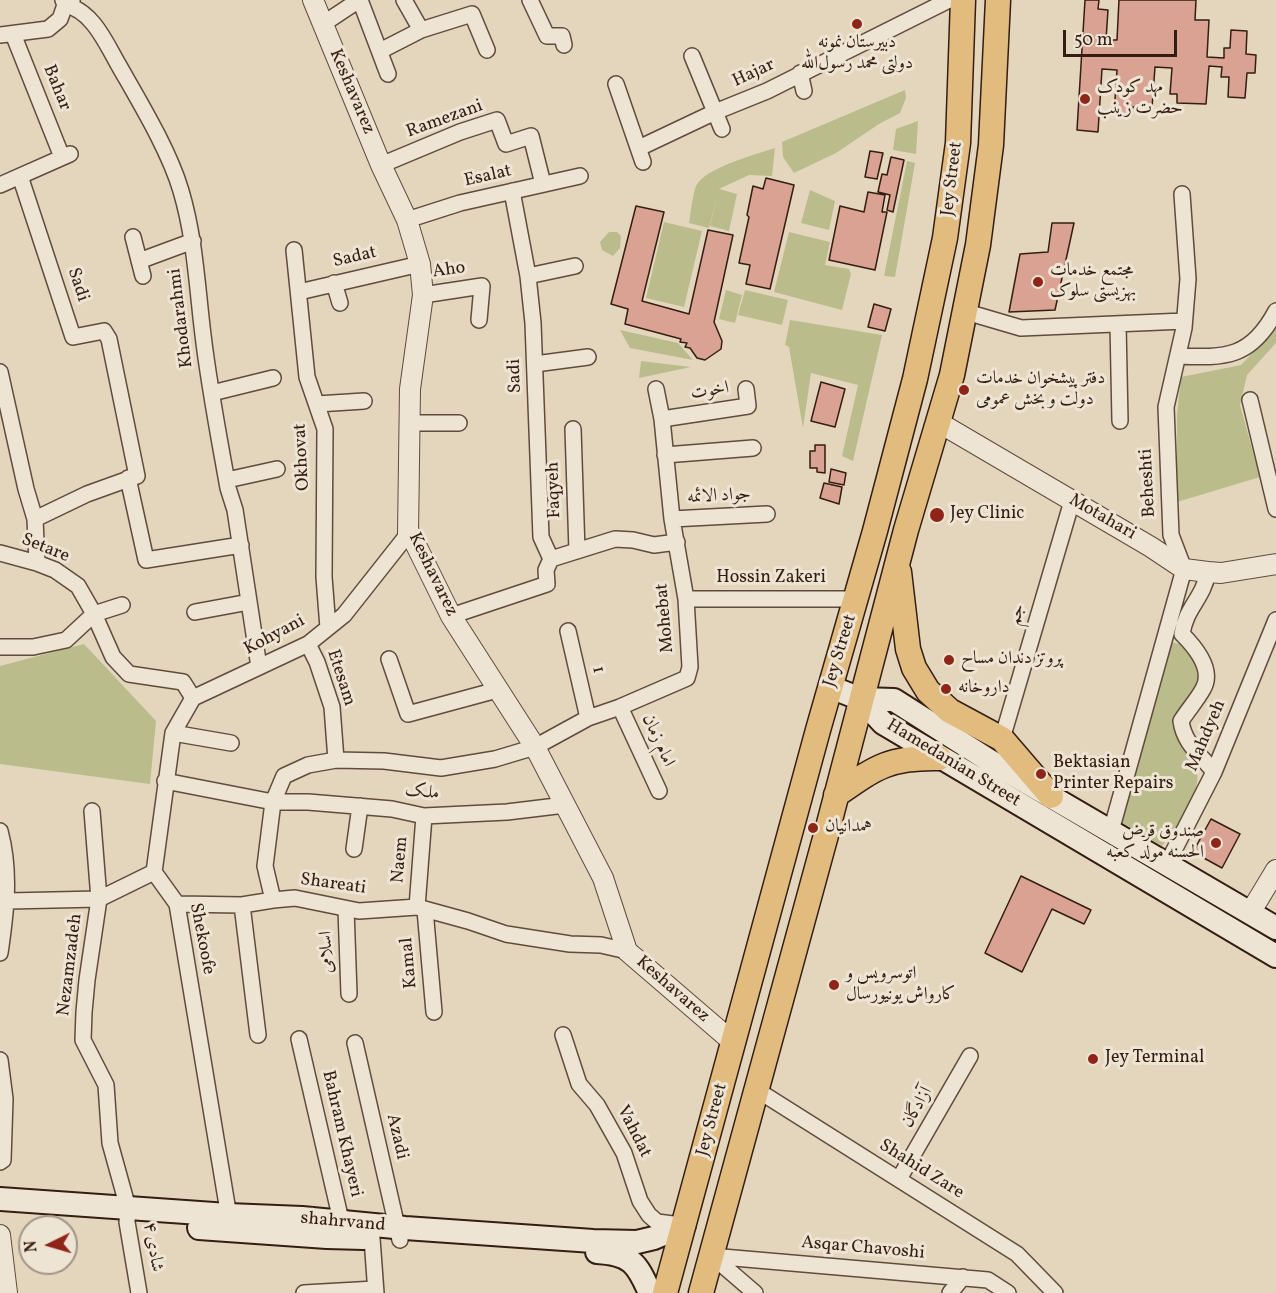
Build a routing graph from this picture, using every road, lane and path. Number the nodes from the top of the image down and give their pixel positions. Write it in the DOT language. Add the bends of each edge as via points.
graph roads {
  1 [pos="312,0"];
  2 [pos="360,0"];
  3 [pos="404,0"];
  4 [pos="530,0"];
  5 [pos="949,0"];
  6 [pos="963,0"];
  7 [pos="68,2"];
  8 [pos="998,2"];
  9 [pos="323,24"];
  10 [pos="421,30"];
  11 [pos="7,34"];
  12 [pos="564,45"];
  13 [pos="487,50"];
  14 [pos="380,51"];
  15 [pos="692,56"];
  16 [pos="800,73"];
  17 [pos="388,74"];
  18 [pos="616,84"];
  19 [pos="804,91"];
  20 [pos="715,112"];
  21 [pos="722,129"];
  22 [pos="381,165"];
  23 [pos="20,176"];
  24 [pos="580,176"];
  25 [pos="543,184"];
  26 [pos="0,185"];
  27 [pos="512,191"];
  28 [pos="1182,194"];
  29 [pos="407,220"];
  30 [pos="133,237"];
  31 [pos="193,241"];
  32 [pos="294,250"];
  33 [pos="420,264"];
  34 [pos="575,266"];
  35 [pos="528,276"];
  36 [pos="334,283"];
  37 [pos="299,292"];
  38 [pos="423,295"];
  39 [pos="340,303"];
  40 [pos="964,311"];
  41 [pos="1276,311"];
  42 [pos="479,320"];
  43 [pos="1184,321"];
  44 [pos="1118,324"];
  45 [pos="1178,356"];
  46 [pos="588,357"];
  47 [pos="536,364"];
  48 [pos="0,372"];
  49 [pos="273,378"];
  50 [pos="656,389"];
  51 [pos="746,389"];
  52 [pos="212,393"];
  53 [pos="1251,400"];
  54 [pos="364,401"];
  55 [pos="317,404"];
  56 [pos="662,419"];
  57 [pos="1120,421"];
  58 [pos="938,422"];
  59 [pos="408,423"];
  60 [pos="459,423"];
  61 [pos="573,429"];
  62 [pos="753,447"];
  63 [pos="665,455"];
  64 [pos="277,469"];
  65 [pos="133,477"];
  66 [pos="226,480"];
  67 [pos="1072,501"];
  68 [pos="1276,509"];
  69 [pos="768,514"];
  70 [pos="35,519"];
  71 [pos="672,519"];
  72 [pos="408,534"];
  73 [pos="677,542"];
  74 [pos="241,545"];
  75 [pos="577,551"];
  76 [pos="0,553"];
  77 [pos="551,559"];
  78 [pos="37,563"];
  79 [pos="898,563"];
  80 [pos="1276,564"];
  81 [pos="1184,568"];
  82 [pos="1208,572"];
  83 [pos="686,599"];
  84 [pos="857,599"];
  85 [pos="249,602"];
  86 [pos="122,605"];
  87 [pos="195,612"];
  88 [pos="94,614"];
  89 [pos="452,616"];
  90 [pos="1276,620"];
  91 [pos="328,628"];
  92 [pos="568,632"];
  93 [pos="308,644"];
  94 [pos="0,647"];
  95 [pos="389,659"];
  96 [pos="259,667"];
  97 [pos="830,687"];
  98 [pos="497,690"];
  99 [pos="193,698"];
  100 [pos="861,699"];
  101 [pos="620,707"];
  102 [pos="588,718"];
  103 [pos="173,733"];
  104 [pos="1002,740"];
  105 [pos="231,743"];
  106 [pos="535,747"];
  107 [pos="939,758"];
  108 [pos="336,760"];
  109 [pos="1214,772"];
  110 [pos="165,781"];
  111 [pos="659,792"];
  112 [pos="836,795"];
  113 [pos="1051,796"];
  114 [pos="273,802"];
  115 [pos="564,805"];
  116 [pos="360,807"];
  117 [pos="92,811"];
  118 [pos="424,816"];
  119 [pos="0,831"];
  120 [pos="1111,831"];
  121 [pos="354,849"];
  122 [pos="1167,864"];
  123 [pos="1276,870"];
  124 [pos="154,872"];
  125 [pos="1221,896"];
  126 [pos="99,900"];
  127 [pos="273,900"];
  128 [pos="8,902"];
  129 [pos="177,904"];
  130 [pos="242,905"];
  131 [pos="421,908"];
  132 [pos="346,909"];
  133 [pos="1250,912"];
  134 [pos="1209,916"];
  135 [pos="1276,928"];
  136 [pos="1,943"];
  137 [pos="627,951"];
  138 [pos="1276,956"];
  139 [pos="349,994"];
  140 [pos="434,1012"];
  141 [pos="258,1035"];
  142 [pos="563,1035"];
  143 [pos="299,1039"];
  144 [pos="355,1043"];
  145 [pos="734,1043"];
  146 [pos="970,1056"];
  147 [pos="0,1060"];
  148 [pos="757,1090"];
  149 [pos="0,1162"];
  150 [pos="899,1179"];
  151 [pos="0,1199"];
  152 [pos="0,1213"];
  153 [pos="128,1215"];
  154 [pos="230,1223"];
  155 [pos="684,1225"];
  156 [pos="344,1230"];
  157 [pos="371,1231"];
  158 [pos="398,1234"];
  159 [pos="0,1235"];
  160 [pos="711,1256"];
  161 [pos="963,1277"];
  162 [pos="376,1291"];
  163 [pos="7,1293"];
  164 [pos="139,1293"];
  165 [pos="304,1293"];
  166 [pos="650,1293"];
  167 [pos="665,1293"];
  168 [pos="701,1293"];
  169 [pos="756,1293"];
  170 [pos="950,1293"];
  171 [pos="1008,1293"];
  172 [pos="1055,1293"];
  1 -- 9 [label="street, Keshavarez"];
  2 -- 9 [label="street"];
  2 -- 14 [label="street"];
  3 -- 10 [label="street"];
  4 -- 12 [label="street" via="547,36 562,36"];
  5 -- 16 [label="street, Hajar"];
  6 -- 84 [label="main road, Jey Street" via="958,143 945,238 915,379"];
  7 -- 11 [label="street" via="60,19 48,29"];
  7 -- 31 [label="street, Khodarahmi" via="92,22 141,104 180,189"];
  8 -- 40 [label="main road, Jey Street" via="991,145 978,245"];
  9 -- 22 [label="street, Keshavarez"];
  10 -- 13 [label="street" via="472,14"];
  10 -- 14 [label="street"];
  11 -- 23 [label="street, Bahar" via="66,155"];
  14 -- 17 [label="street"];
  15 -- 20 [label="street"];
  16 -- 19 [label="street"];
  16 -- 20 [label="street, Hajar"];
  18 -- 20 [label="street, Hajar" via="641,155"];
  20 -- 21 [label="street"];
  22 -- 25 [label="street, Ramezani" via="497,120 506,144 531,136"];
  22 -- 29 [label="street, Keshavarez"];
  23 -- 26 [label="street"];
  23 -- 65 [label="street, Sadi" via="73,337 104,331 109,339"];
  24 -- 25 [label="street, Esalat"];
  25 -- 27 [label="street, Esalat"];
  27 -- 29 [label="street, Esalat"];
  27 -- 35 [label="street, Sadi"];
  28 -- 43 [label="street, Beheshti" via="1188,279"];
  29 -- 33 [label="street, Keshavarez"];
  30 -- 31 [label="street" via="141,268"];
  31 -- 52 [label="street, Khodarahmi"];
  32 -- 37 [label="street, Okhovat"];
  33 -- 36 [label="street, Sadat"];
  33 -- 38 [label="street, Keshavarez"];
  34 -- 35 [label="street"];
  35 -- 47 [label="street, Sadi"];
  36 -- 37 [label="street, Sadat"];
  36 -- 39 [label="street"];
  37 -- 55 [label="street, Okhovat" via="303,356"];
  38 -- 42 [label="street, Aho" via="483,286"];
  38 -- 59 [label="street, Keshavarez"];
  40 -- 44 [label="street" via="1021,328"];
  40 -- 58 [label="main road, Jey Street"];
  41 -- 45 [label="street" via="1266,330 1238,352 1216,357"];
  43 -- 44 [label="street"];
  43 -- 45 [label="street, Beheshti"];
  44 -- 57 [label="street"];
  45 -- 81 [label="street, Beheshti" via="1166,407 1167,458 1171,535"];
  46 -- 47 [label="street"];
  47 -- 77 [label="street, Sadi" via="541,537"];
  48 -- 70 [label="street"];
  49 -- 52 [label="street"];
  50 -- 56 [label="street, Mohebat"];
  51 -- 56 [label="street, اخوت" via="748,406"];
  52 -- 66 [label="street, Khodarahmi"];
  53 -- 68 [label="street"];
  54 -- 55 [label="street"];
  55 -- 91 [label="street, Okhovat" via="325,429 324,577"];
  56 -- 63 [label="street, Mohebat"];
  58 -- 67 [label="street, Motahari"];
  58 -- 79 [label="main road, Jey Street"];
  59 -- 60 [label="street"];
  59 -- 72 [label="street, Keshavarez"];
  61 -- 75 [label="street, Faqyeh"];
  62 -- 63 [label="street"];
  63 -- 71 [label="street, Mohebat"];
  64 -- 66 [label="street"];
  65 -- 70 [label="street"];
  65 -- 74 [label="street" via="146,560"];
  66 -- 74 [label="street, Khodarahmi"];
  67 -- 81 [label="street, Motahari"];
  67 -- 104 [label="street, جم"];
  69 -- 71 [label="street, جواد الائمه"];
  70 -- 78 [label="street"];
  71 -- 73 [label="street, Mohebat"];
  72 -- 89 [label="street, Keshavarez"];
  72 -- 91 [label="street, Kohyani" via="345,615"];
  73 -- 75 [label="street" via="654,545 615,539"];
  73 -- 83 [label="street, Mohebat"];
  74 -- 85 [label="street, Khodarahmi"];
  75 -- 77 [label="street"];
  76 -- 78 [label="street, Setare"];
  77 -- 89 [label="street" via="546,570 547,584"];
  78 -- 88 [label="street, Setare" via="78,586"];
  79 -- 100 [label="main road, Jey Street"];
  79 -- 104 [label="main road" via="908,649 927,691 950,711"];
  80 -- 82 [label="street, Motahari"];
  81 -- 82 [label="street, Motahari"];
  81 -- 120 [label="street"];
  82 -- 109 [label="street" via="1205,587 1184,621 1182,634 1207,671 1204,687 1181,721 1189,744"];
  83 -- 84 [label="street, Hossin Zakeri"];
  83 -- 101 [label="street, Mohebat" via="690,667 687,678"];
  84 -- 97 [label="main road, Jey Street"];
  85 -- 87 [label="street"];
  85 -- 96 [label="street, Khodarahmi"];
  86 -- 88 [label="street"];
  88 -- 94 [label="street" via="66,640 33,647"];
  88 -- 99 [label="street" via="113,657 129,674 183,682"];
  89 -- 98 [label="street, Keshavarez"];
  90 -- 109 [label="street, Mahdyeh"];
  91 -- 93 [label="street, Kohyani"];
  92 -- 102 [label="street, 1"];
  93 -- 96 [label="street, Kohyani"];
  93 -- 108 [label="street, Etesam" via="332,707"];
  95 -- 98 [label="street" via="408,714"];
  96 -- 99 [label="street, Kohyani"];
  97 -- 100 [label="main road"];
  97 -- 145 [label="main road, Jey Street"];
  98 -- 106 [label="street, Keshavarez"];
  99 -- 103 [label="street"];
  100 -- 107 [label="main road, Hamedanian Street" via="883,723"];
  100 -- 112 [label="main road, Jey Street"];
  100 -- 113 [label="main road, Hamedanian Street" via="894,700"];
  101 -- 102 [label="street, Mohebat"];
  101 -- 111 [label="street, امام زمان"];
  102 -- 106 [label="street, Mohebat"];
  103 -- 105 [label="street"];
  103 -- 110 [label="street"];
  104 -- 113 [label="main road"];
  106 -- 108 [label="street, Mohebat" via="441,768"];
  106 -- 115 [label="street, Keshavarez"];
  107 -- 112 [label="main road" via="913,757 888,762"];
  107 -- 134 [label="main road, Hamedanian Street"];
  108 -- 114 [label="street, Shareati" via="308,765 284,776"];
  109 -- 122 [label="street, Mahdyeh"];
  110 -- 114 [label="street"];
  110 -- 124 [label="street"];
  112 -- 148 [label="main road, Jey Street"];
  113 -- 120 [label="main road, Hamedanian Street"];
  114 -- 116 [label="street, ملک"];
  114 -- 127 [label="street, Shareati" via="265,866"];
  115 -- 118 [label="street, ملک"];
  115 -- 137 [label="street, Keshavarez" via="603,878"];
  116 -- 118 [label="street, ملک"];
  116 -- 121 [label="street"];
  117 -- 126 [label="street, Nezamzadeh"];
  118 -- 131 [label="street, Naem"];
  119 -- 128 [label="street" via="7,860"];
  120 -- 122 [label="main road, Hamedanian Street"];
  122 -- 125 [label="main road, Hamedanian Street"];
  123 -- 133 [label="street"];
  124 -- 126 [label="street"];
  124 -- 129 [label="street, Shekoofe"];
  125 -- 133 [label="main road, Hamedanian Street"];
  125 -- 134 [label="main road" via="1216,914"];
  126 -- 128 [label="street"];
  126 -- 153 [label="street, Nezamzadeh" via="83,1040 106,1085 110,1143"];
  127 -- 130 [label="street"];
  127 -- 132 [label="street, Shareati" via="295,898"];
  128 -- 136 [label="street"];
  129 -- 130 [label="street"];
  129 -- 154 [label="street, Shekoofe"];
  130 -- 141 [label="street"];
  131 -- 132 [label="street, Shareati"];
  131 -- 137 [label="street, Shareati" via="506,934"];
  131 -- 140 [label="street, Kamal"];
  132 -- 139 [label="street, اسلامی"];
  133 -- 135 [label="main road, Hamedanian Street"];
  134 -- 138 [label="main road, Hamedanian Street"];
  137 -- 145 [label="street, Keshavarez"];
  142 -- 155 [label="street, Vahdat" via="579,1084 597,1105 624,1153 640,1201 657,1222"];
  143 -- 156 [label="street, Bahram Khayeri"];
  144 -- 158 [label="street, Azadi"];
  145 -- 155 [label="main road, Jey Street"];
  146 -- 150 [label="street, آزادگان"];
  147 -- 149 [label="street" via="5,1099"];
  148 -- 150 [label="street, Shahid Zare"];
  148 -- 160 [label="main road, Jey Street"];
  150 -- 172 [label="street, Shahid Zare" via="1017,1254"];
  151 -- 153 [label="main road, shahrvand"];
  152 -- 153 [label="main road, shahrvand"];
  153 -- 154 [label="main road, shahrvand"];
  153 -- 164 [label="street, شادی ۴"];
  154 -- 156 [label="main road, shahrvand" via="302,1218"];
  155 -- 158 [label="main road, shahrvand" via="637,1242"];
  155 -- 167 [label="main road, Jey Street"];
  156 -- 157 [label="main road, shahrvand"];
  157 -- 158 [label="main road, shahrvand"];
  157 -- 162 [label="street"];
  158 -- 166 [label="main road, shahrvand" via="616,1253 632,1262"];
  159 -- 163 [label="street"];
  160 -- 161 [label="street, Asqar Chavoshi"];
  160 -- 168 [label="main road, Jey Street"];
  160 -- 169 [label="street"];
  161 -- 170 [label="street"];
  161 -- 171 [label="street, Asqar Chavoshi" via="988,1280"];
  162 -- 165 [label="street"];
}
